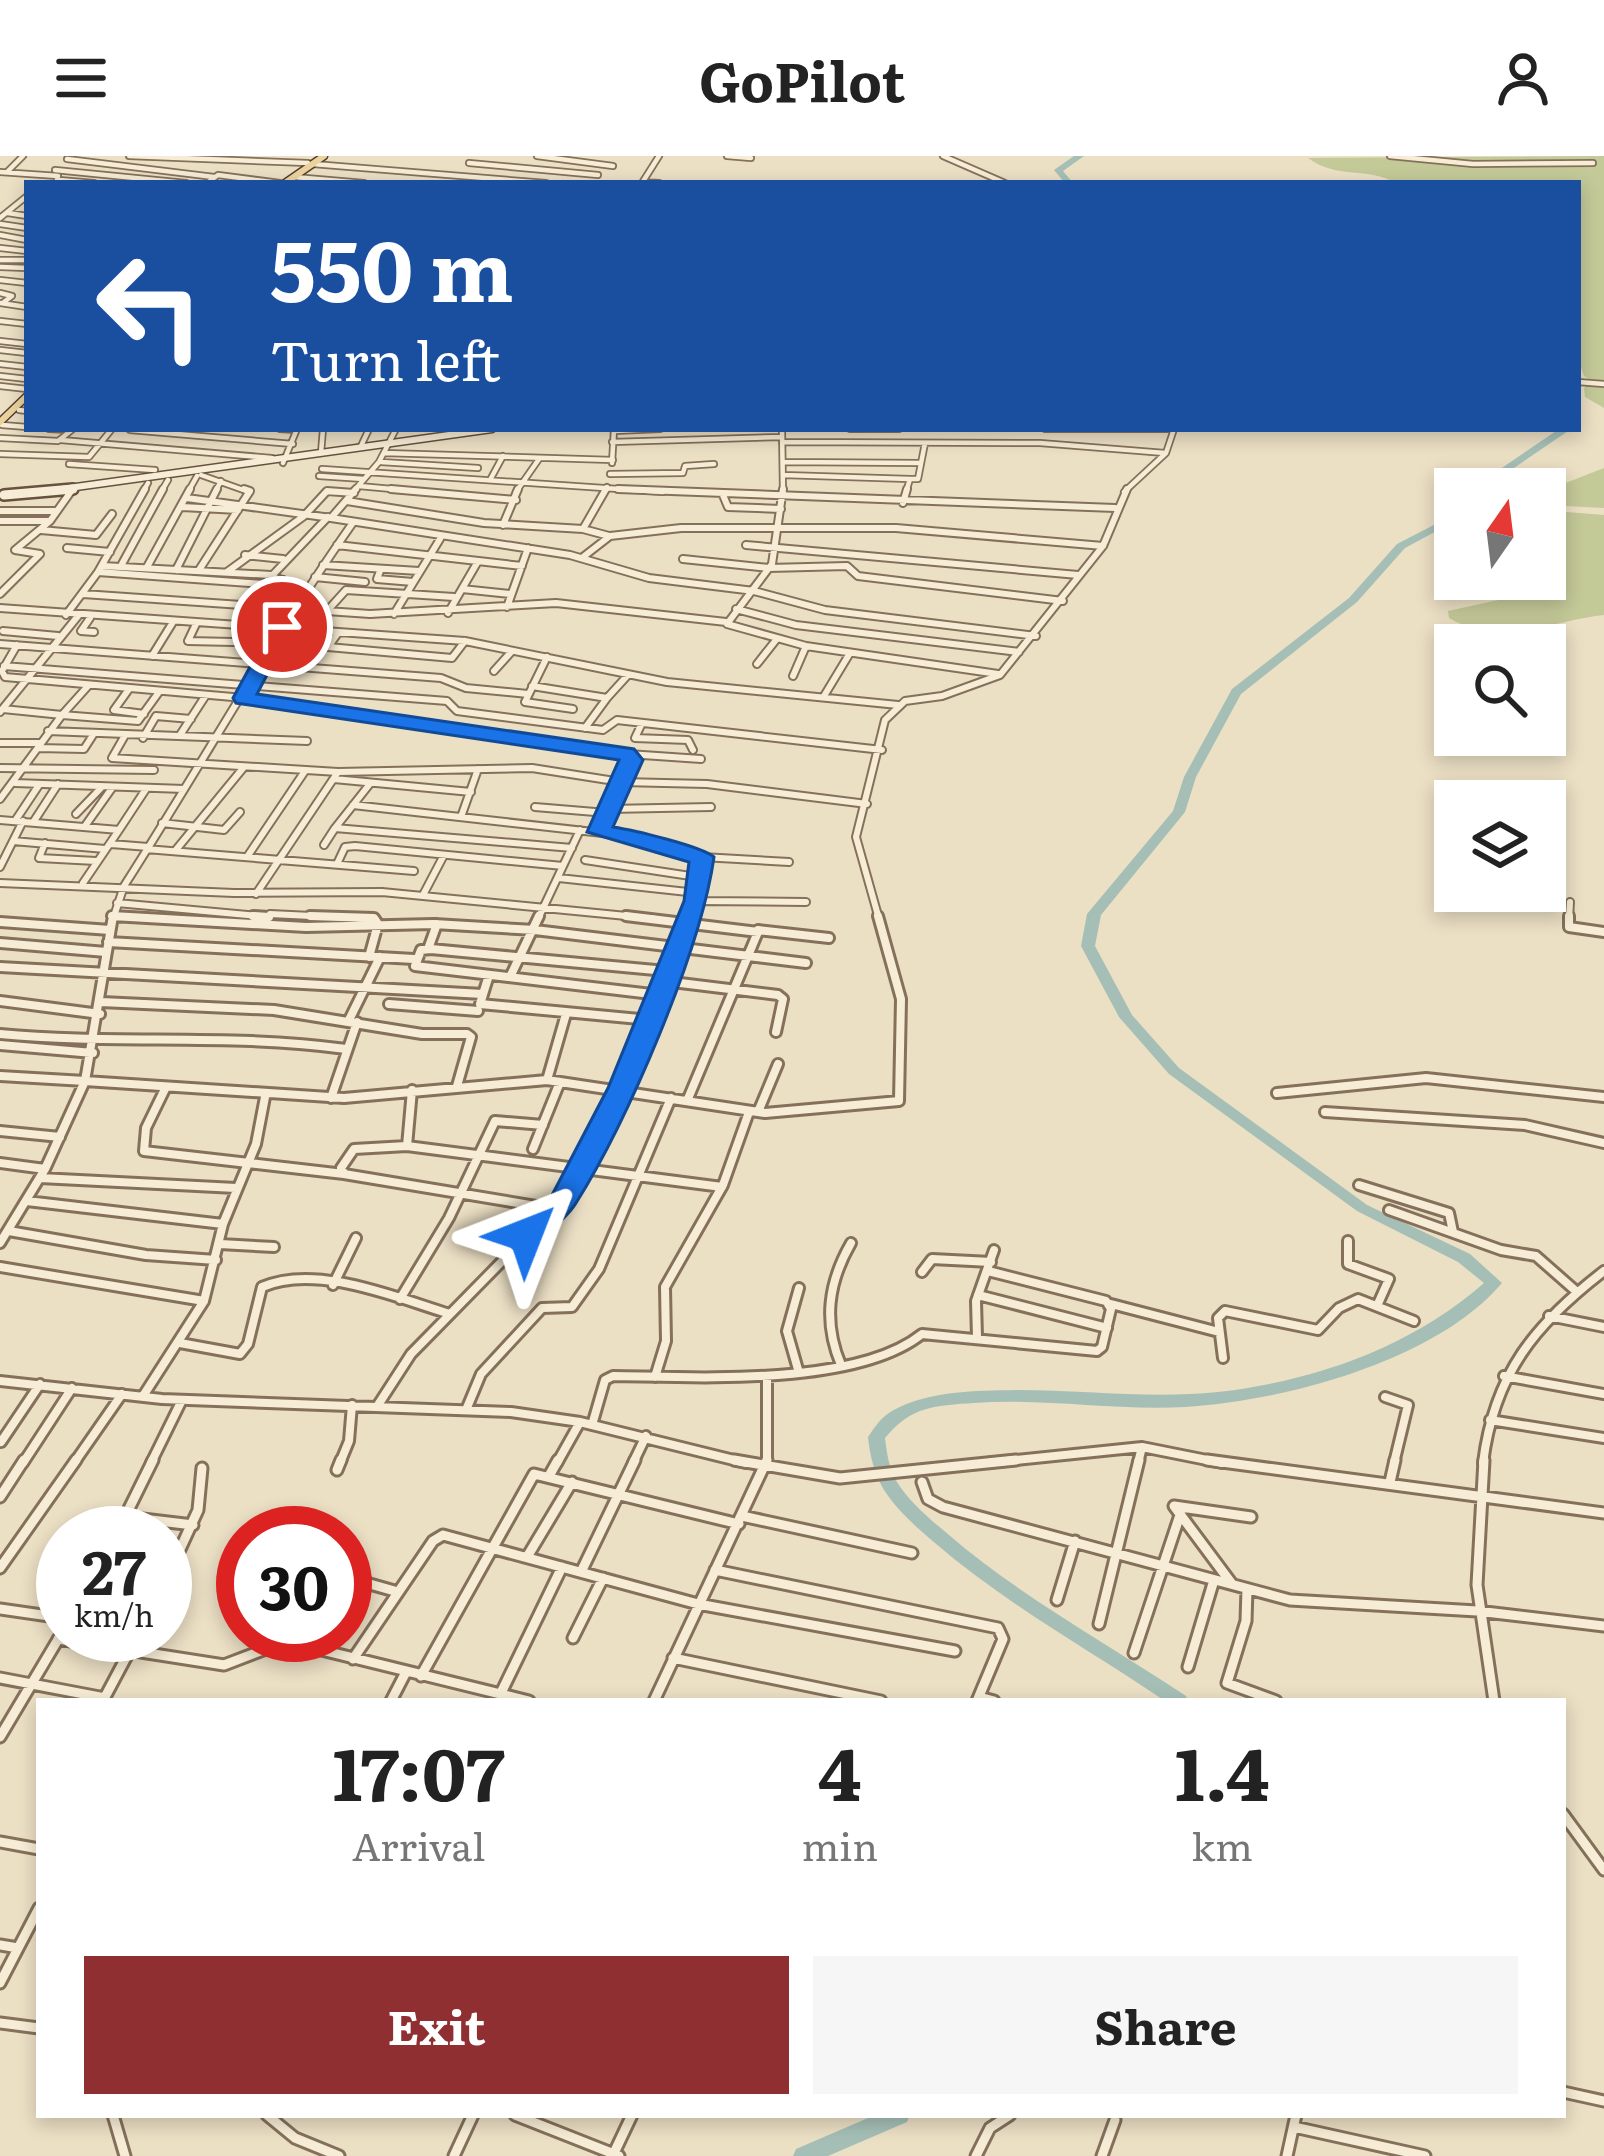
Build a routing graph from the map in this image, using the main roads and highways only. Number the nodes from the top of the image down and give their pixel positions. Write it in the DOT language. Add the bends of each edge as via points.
graph roads {
  1 [pos="322,156"];
  2 [pos="310,163"];
  3 [pos="286,180"];
  4 [pos="288,180"];
  5 [pos="24,402"];
  6 [pos="24,402"];
  7 [pos="1,425"];
  1 -- 2 [label="main road"];
  2 -- 3 [label="main road"];
  2 -- 4 [label="main road"];
  5 -- 7 [label="main road"];
  6 -- 7 [label="main road"];
}
